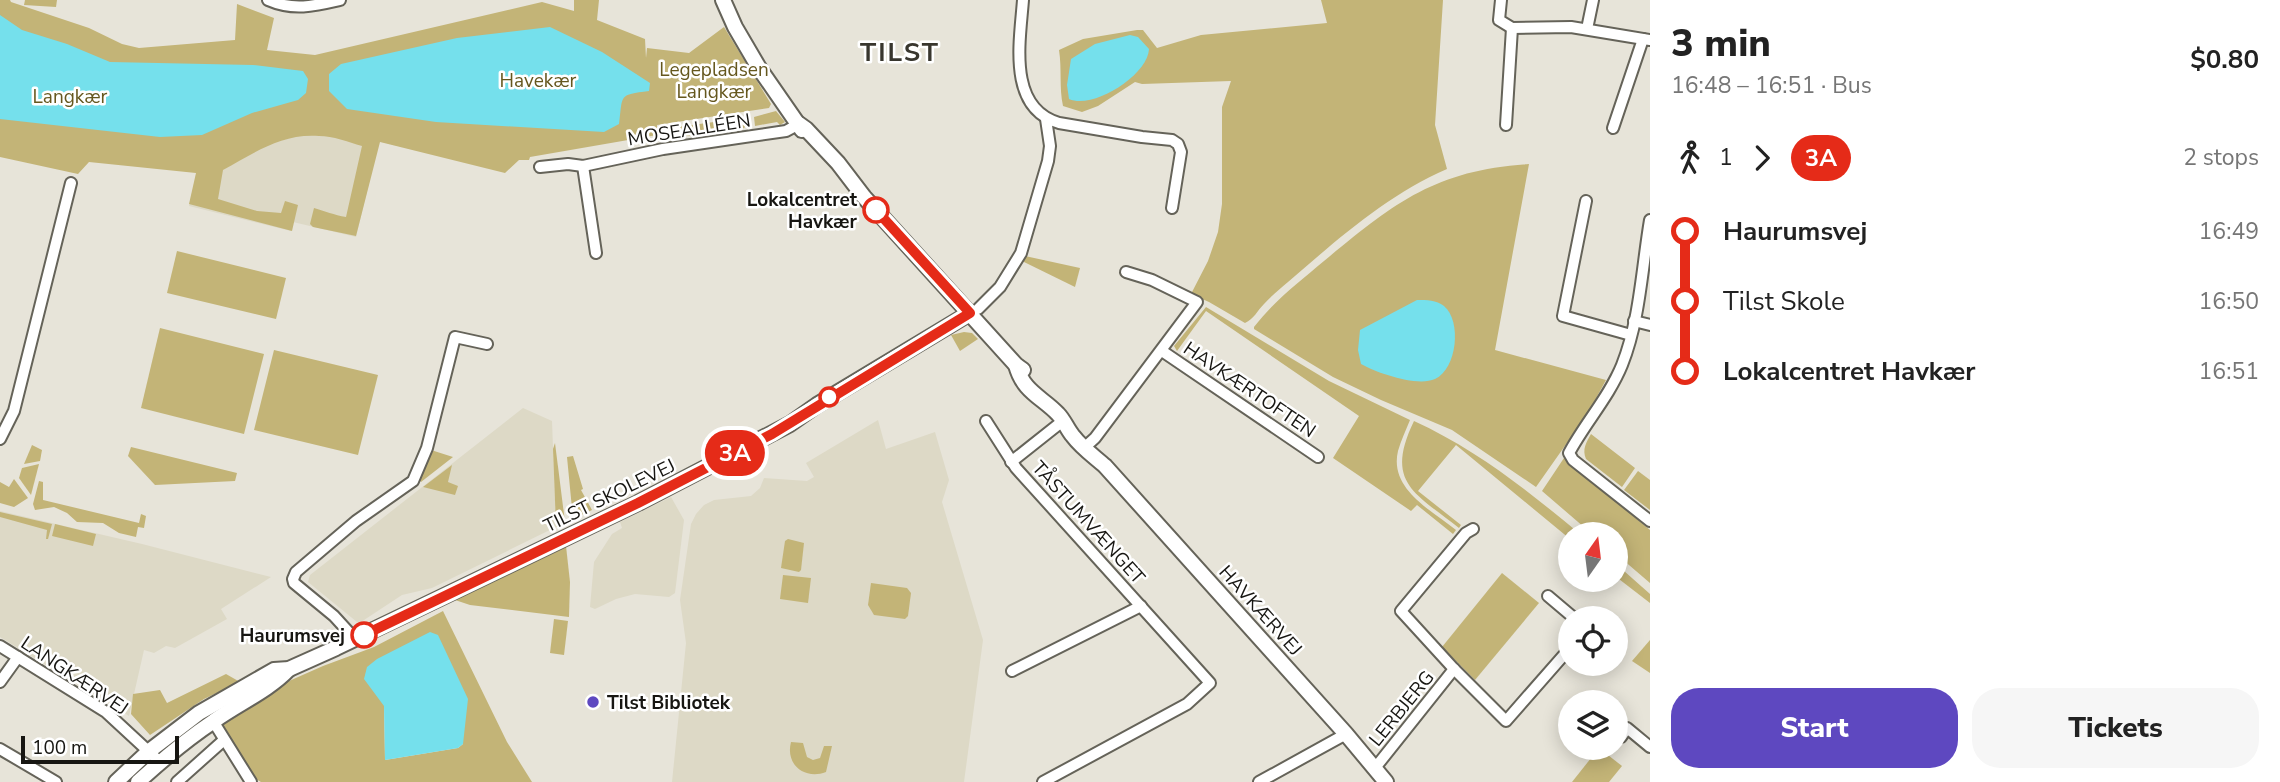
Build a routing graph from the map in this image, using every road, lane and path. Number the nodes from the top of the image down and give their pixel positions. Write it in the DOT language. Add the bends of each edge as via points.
graph roads {
  1 [pos="268,0"];
  2 [pos="340,0"];
  3 [pos="723,0"];
  4 [pos="1023,0"];
  5 [pos="1500,0"];
  6 [pos="1593,0"];
  7 [pos="1512,28"];
  8 [pos="1587,29"];
  9 [pos="1647,39"];
  10 [pos="1046,119"];
  11 [pos="799,124"];
  12 [pos="1506,125"];
  13 [pos="1613,128"];
  14 [pos="583,166"];
  15 [pos="540,167"];
  16 [pos="71,183"];
  17 [pos="1586,201"];
  18 [pos="1172,208"];
  19 [pos="1650,220"];
  20 [pos="596,253"];
  21 [pos="1132,270"];
  22 [pos="974,311"];
  23 [pos="1634,321"];
  24 [pos="1650,325"];
  25 [pos="1631,335"];
  26 [pos="487,344"];
  27 [pos="1161,351"];
  28 [pos="1064,420"];
  29 [pos="986,421"];
  30 [pos="0,439"];
  31 [pos="1087,445"];
  32 [pos="1318,457"];
  33 [pos="1011,462"];
  34 [pos="1650,520"];
  35 [pos="1473,529"];
  36 [pos="1548,596"];
  37 [pos="1141,606"];
  38 [pos="1560,606"];
  39 [pos="355,639"];
  40 [pos="0,646"];
  41 [pos="18,657"];
  42 [pos="1558,662"];
  43 [pos="289,669"];
  44 [pos="1454,669"];
  45 [pos="1012,671"];
  46 [pos="0,682"];
  47 [pos="213,721"];
  48 [pos="1628,729"];
  49 [pos="1346,734"];
  50 [pos="224,740"];
  51 [pos="1650,747"];
  52 [pos="0,750"];
  53 [pos="148,752"];
  54 [pos="160,762"];
  55 [pos="1375,768"];
  56 [pos="56,782"];
  57 [pos="116,782"];
  58 [pos="138,782"];
  59 [pos="177,782"];
  60 [pos="251,782"];
  61 [pos="1043,782"];
  62 [pos="1259,782"];
  63 [pos="1386,782"];
  1 -- 2 [label="street" via="298,8"];
  3 -- 11 [label="street, HAVKÆRVEJ" via="759,68"];
  4 -- 10 [label="street" via="1019,69 1033,106"];
  5 -- 7 [label="street" via="1499,20"];
  6 -- 8 [label="street"];
  7 -- 8 [label="street"];
  7 -- 12 [label="street"];
  8 -- 9 [label="street"];
  9 -- 13 [label="street"];
  10 -- 18 [label="street" via="1178,144 1181,152"];
  10 -- 22 [label="street" via="1048,161 1021,253 1000,287"];
  11 -- 14 [label="street, MOSEALLÉEN" via="786,131"];
  11 -- 22 [label="street, HAVKÆRVEJ"];
  14 -- 15 [label="street, MOSEALLÉEN"];
  14 -- 20 [label="street"];
  16 -- 30 [label="street" via="14,411"];
  17 -- 25 [label="street" via="1563,316"];
  19 -- 23 [label="street"];
  21 -- 27 [label="street, HAVKÆRTOFTEN" via="1197,302"];
  22 -- 28 [label="street, HAVKÆRVEJ"];
  22 -- 39 [label="street, TILST SKOLEVEJ" via="790,424"];
  23 -- 24 [label="street"];
  23 -- 25 [label="street"];
  25 -- 34 [label="street" via="1605,399 1569,453"];
  26 -- 39 [label="street" via="455,337 427,448 413,481 352,524 296,572 294,583"];
  27 -- 31 [label="street, HAVKÆRTOFTEN"];
  27 -- 32 [label="street, HAVKÆRTOFTEN"];
  28 -- 31 [label="street, HAVKÆRVEJ" via="1079,430"];
  28 -- 33 [label="street, TÅSTUMVÆNGET"];
  29 -- 33 [label="street, TÅSTUMVÆNGET"];
  31 -- 49 [label="street, HAVKÆRVEJ"];
  33 -- 37 [label="street, TÅSTUMVÆNGET"];
  35 -- 44 [label="street, LERBJERG" via="1401,611"];
  36 -- 38 [label="street"];
  37 -- 45 [label="street, TÅSTUMVÆNGET"];
  37 -- 61 [label="street, TÅSTUMVÆNGET" via="1210,683 1187,704"];
  39 -- 43 [label="street, TILST SKOLEVEJ"];
  40 -- 41 [label="street, LANGKÆRVEJ"];
  41 -- 46 [label="street"];
  41 -- 53 [label="street, LANGKÆRVEJ" via="106,712"];
  42 -- 44 [label="street, LERBJERG" via="1506,722"];
  43 -- 47 [label="street, TILST SKOLEVEJ" via="278,681"];
  43 -- 53 [label="street, TILST SKOLEVEJ" via="274,670 236,691"];
  44 -- 55 [label="street, LERBJERG"];
  47 -- 50 [label="street"];
  47 -- 54 [label="street, TILST SKOLEVEJ"];
  48 -- 51 [label="street"];
  49 -- 55 [label="street, HAVKÆRVEJ"];
  49 -- 62 [label="street"];
  50 -- 59 [label="street"];
  50 -- 60 [label="street"];
  52 -- 56 [label="street"];
  53 -- 54 [label="street, LANGKÆRVEJ"];
  53 -- 57 [label="street, TILST SKOLEVEJ"];
  54 -- 58 [label="street, TILST SKOLEVEJ"];
  55 -- 63 [label="street, HAVKÆRVEJ"];
}
